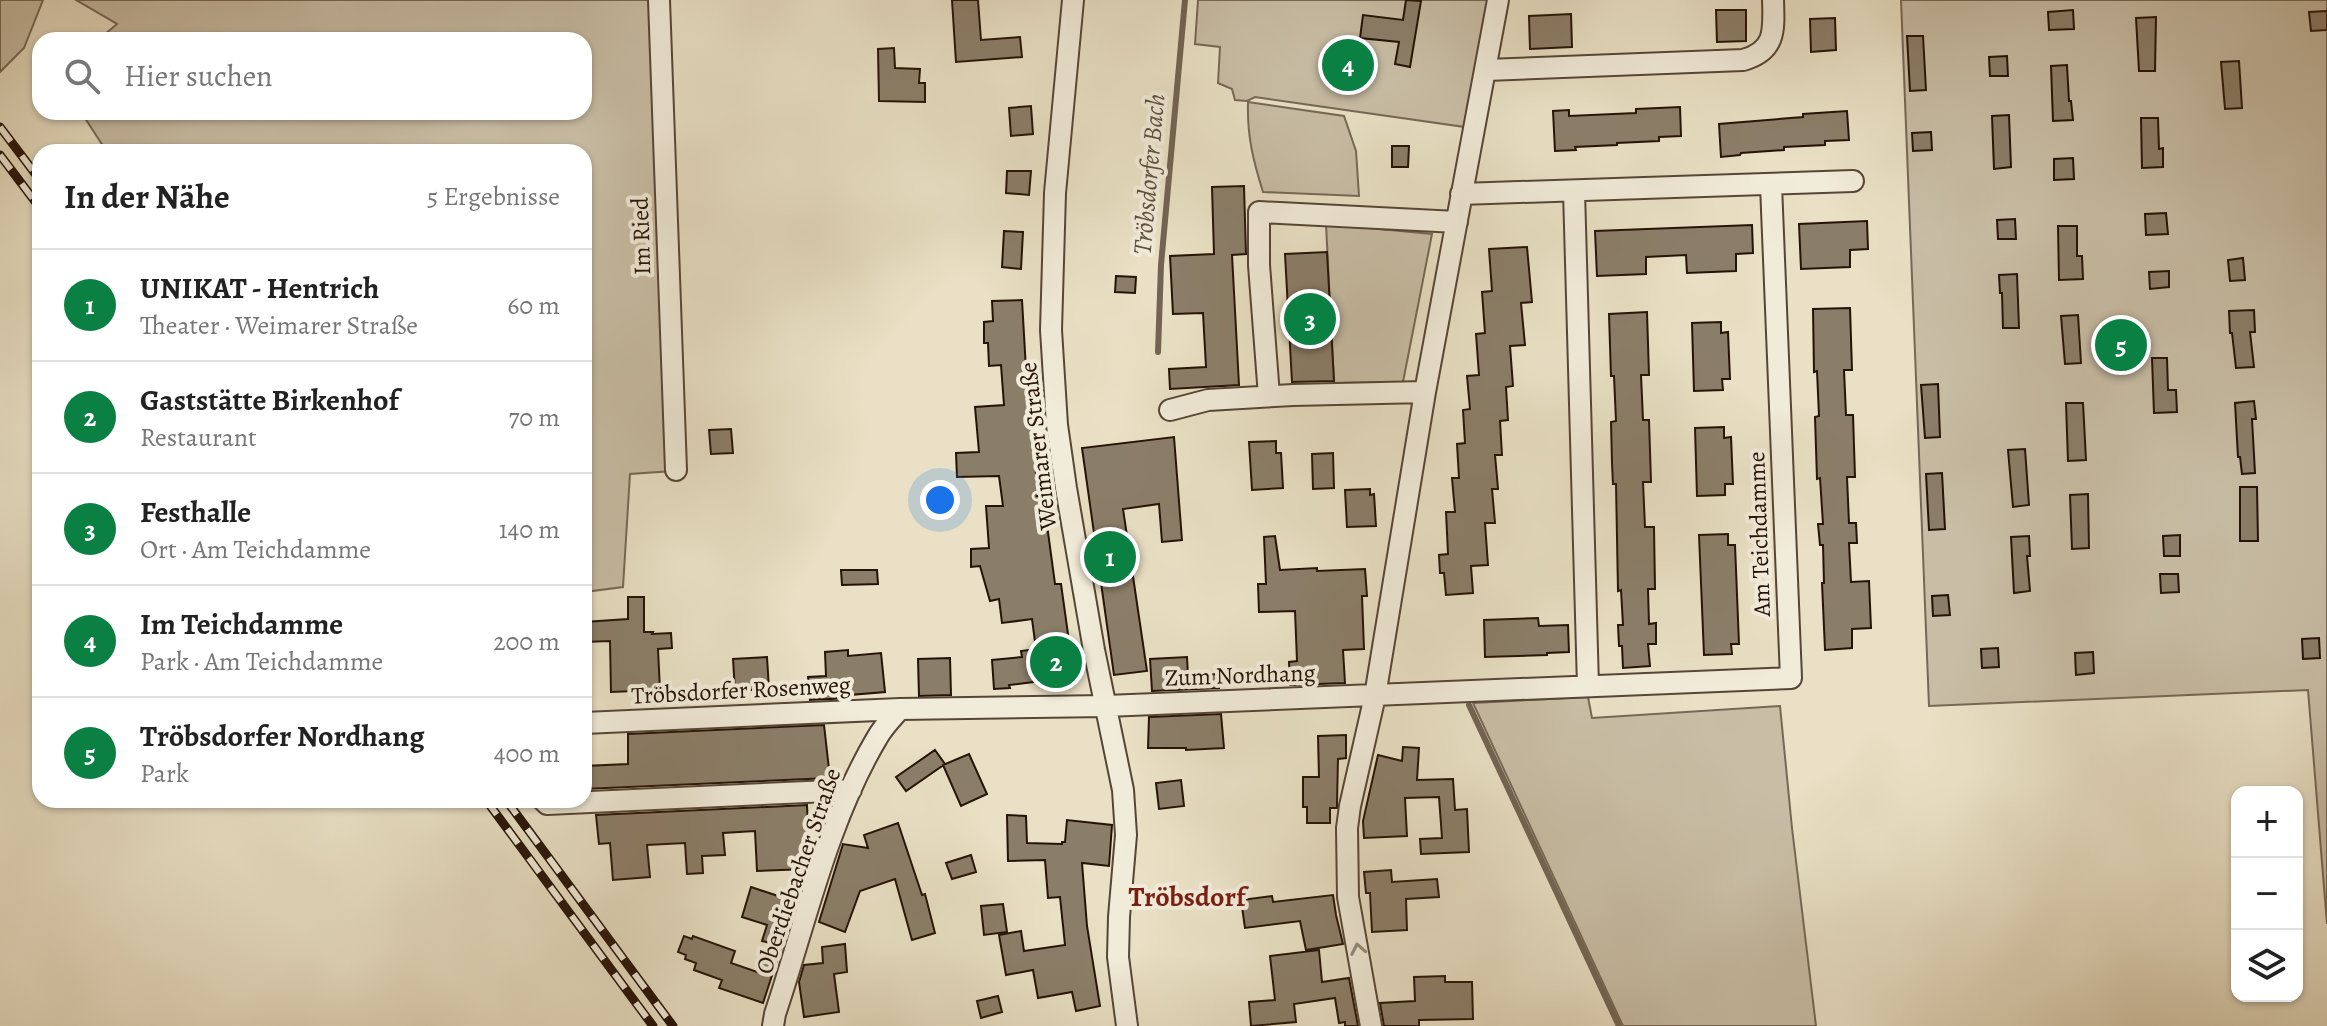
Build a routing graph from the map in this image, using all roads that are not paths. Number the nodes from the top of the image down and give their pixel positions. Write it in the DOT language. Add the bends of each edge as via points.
graph roads {
  1 [pos="659,0"];
  2 [pos="1073,0"];
  3 [pos="1498,0"];
  4 [pos="1773,0"];
  5 [pos="1486,70"];
  6 [pos="1853,181"];
  7 [pos="1771,185"];
  8 [pos="1574,191"];
  9 [pos="1461,194"];
  10 [pos="1457,222"];
  11 [pos="1425,392"];
  12 [pos="1269,396"];
  13 [pos="1170,410"];
  14 [pos="676,470"];
  15 [pos="1588,686"];
  16 [pos="1375,696"];
  17 [pos="1106,706"];
  18 [pos="900,709"];
  19 [pos="592,723"];
  20 [pos="851,790"];
  21 [pos="592,802"];
  22 [pos="773,1026"];
  23 [pos="1127,1026"];
  24 [pos="1371,1026"];
  1 -- 14 [label="street, Im Ried"];
  2 -- 17 [label="street, Weimarer Straße" via="1055,193 1051,330 1066,488"];
  3 -- 5 [label="street"];
  4 -- 5 [label="street" via="1771,41 1751,58"];
  5 -- 9 [label="street"];
  6 -- 7 [label="street"];
  7 -- 8 [label="street"];
  7 -- 15 [label="street, Am Teichdamme" via="1791,678"];
  8 -- 9 [label="street"];
  8 -- 15 [label="street"];
  9 -- 10 [label="street"];
  10 -- 11 [label="street"];
  10 -- 12 [label="street" via="1259,212"];
  11 -- 12 [label="street"];
  11 -- 16 [label="street"];
  12 -- 13 [label="street" via="1208,400"];
  15 -- 16 [label="street, Am Teichdamme"];
  16 -- 17 [label="street, Zum Nordhang"];
  24 -- 16 [label="street, one-way" via="1346,876 1350,806"];
  17 -- 18 [label="street"];
  17 -- 23 [label="street, Weimarer Straße" via="1125,806 1118,957"];
  18 -- 19 [label="street, Tröbsdorfer Rosenweg"];
  18 -- 20 [label="street, Oberdiebacher Straße" via="878,735"];
  20 -- 21 [label="street"];
  20 -- 22 [label="street, Oberdiebacher Straße"];
}
